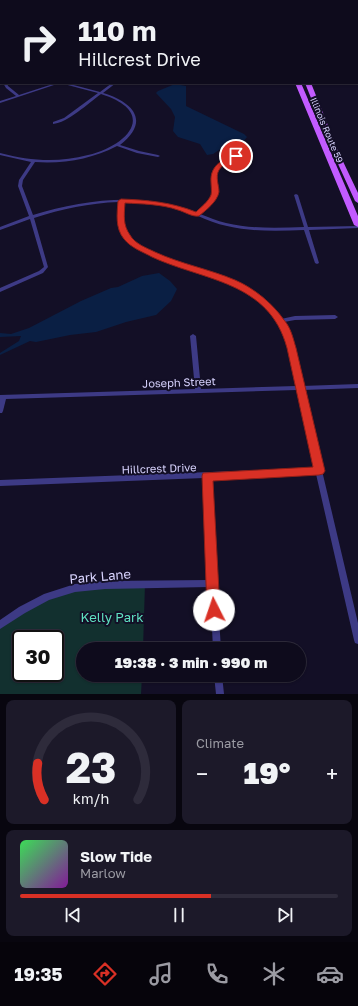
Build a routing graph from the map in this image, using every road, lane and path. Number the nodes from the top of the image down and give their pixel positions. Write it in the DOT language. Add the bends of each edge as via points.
graph roads {
  1 [pos="6,84"];
  2 [pos="58,84"];
  3 [pos="65,84"];
  4 [pos="112,84"];
  5 [pos="298,84"];
  6 [pos="308,84"];
  7 [pos="99,93"];
  8 [pos="19,96"];
  9 [pos="0,102"];
  10 [pos="54,123"];
  11 [pos="315,124"];
  12 [pos="327,131"];
  13 [pos="117,145"];
  14 [pos="0,154"];
  15 [pos="158,156"];
  16 [pos="236,156"];
  17 [pos="34,161"];
  18 [pos="296,196"];
  19 [pos="121,201"];
  20 [pos="358,201"];
  21 [pos="196,214"];
  22 [pos="31,216"];
  23 [pos="358,226"];
  24 [pos="306,228"];
  25 [pos="0,230"];
  26 [pos="317,263"];
  27 [pos="0,290"];
  28 [pos="335,317"];
  29 [pos="281,321"];
  30 [pos="193,336"];
  31 [pos="358,386"];
  32 [pos="300,388"];
  33 [pos="198,391"];
  34 [pos="2,397"];
  35 [pos="0,411"];
  36 [pos="319,471"];
  37 [pos="207,476"];
  38 [pos="0,483"];
  39 [pos="212,583"];
  40 [pos="0,625"];
  41 [pos="358,640"];
  42 [pos="216,642"];
  43 [pos="219,682"];
  44 [pos="220,694"];
  1 -- 8 [label="street"];
  2 -- 8 [label="street"];
  3 -- 7 [label="street"];
  4 -- 7 [label="street"];
  5 -- 11 [label="main road, Illinois Route 59"];
  6 -- 12 [label="main road, Illinois Route 59"];
  7 -- 10 [label="street" via="65,119"];
  7 -- 13 [label="street" via="122,102 133,114 134,126 131,132"];
  8 -- 9 [label="street"];
  11 -- 12 [label="main road"];
  11 -- 23 [label="main road, Illinois Route 59"];
  12 -- 20 [label="main road, Illinois Route 59"];
  13 -- 15 [label="street"];
  13 -- 17 [label="street" via="84,157"];
  14 -- 17 [label="street"];
  16 -- 21 [label="street" via="223,162 216,169 215,193 209,204"];
  17 -- 22 [label="street" via="21,180 20,186"];
  18 -- 24 [label="street"];
  19 -- 21 [label="street" via="159,203"];
  19 -- 22 [label="street" via="77,204"];
  19 -- 29 [label="street" via="120,221 123,230 127,238 139,248 171,262 232,282 250,292"];
  21 -- 24 [label="street" via="214,222 249,228"];
  22 -- 25 [label="street"];
  22 -- 27 [label="street" via="46,267 41,272"];
  23 -- 24 [label="street"];
  24 -- 26 [label="street"];
  28 -- 29 [label="street"];
  29 -- 32 [label="street" via="287,332"];
  30 -- 33 [label="street"];
  31 -- 32 [label="street, Joseph Street"];
  32 -- 33 [label="street, Joseph Street"];
  32 -- 36 [label="street"];
  33 -- 34 [label="street, Joseph Street"];
  34 -- 35 [label="street"];
  36 -- 37 [label="street, Hillcrest Drive"];
  36 -- 41 [label="street"];
  37 -- 38 [label="street, Hillcrest Drive"];
  37 -- 39 [label="street"];
  39 -- 40 [label="street, Park Lane" via="75,588 41,600"];
  39 -- 42 [label="street"];
  43 -- 44 [label="street"];
}
